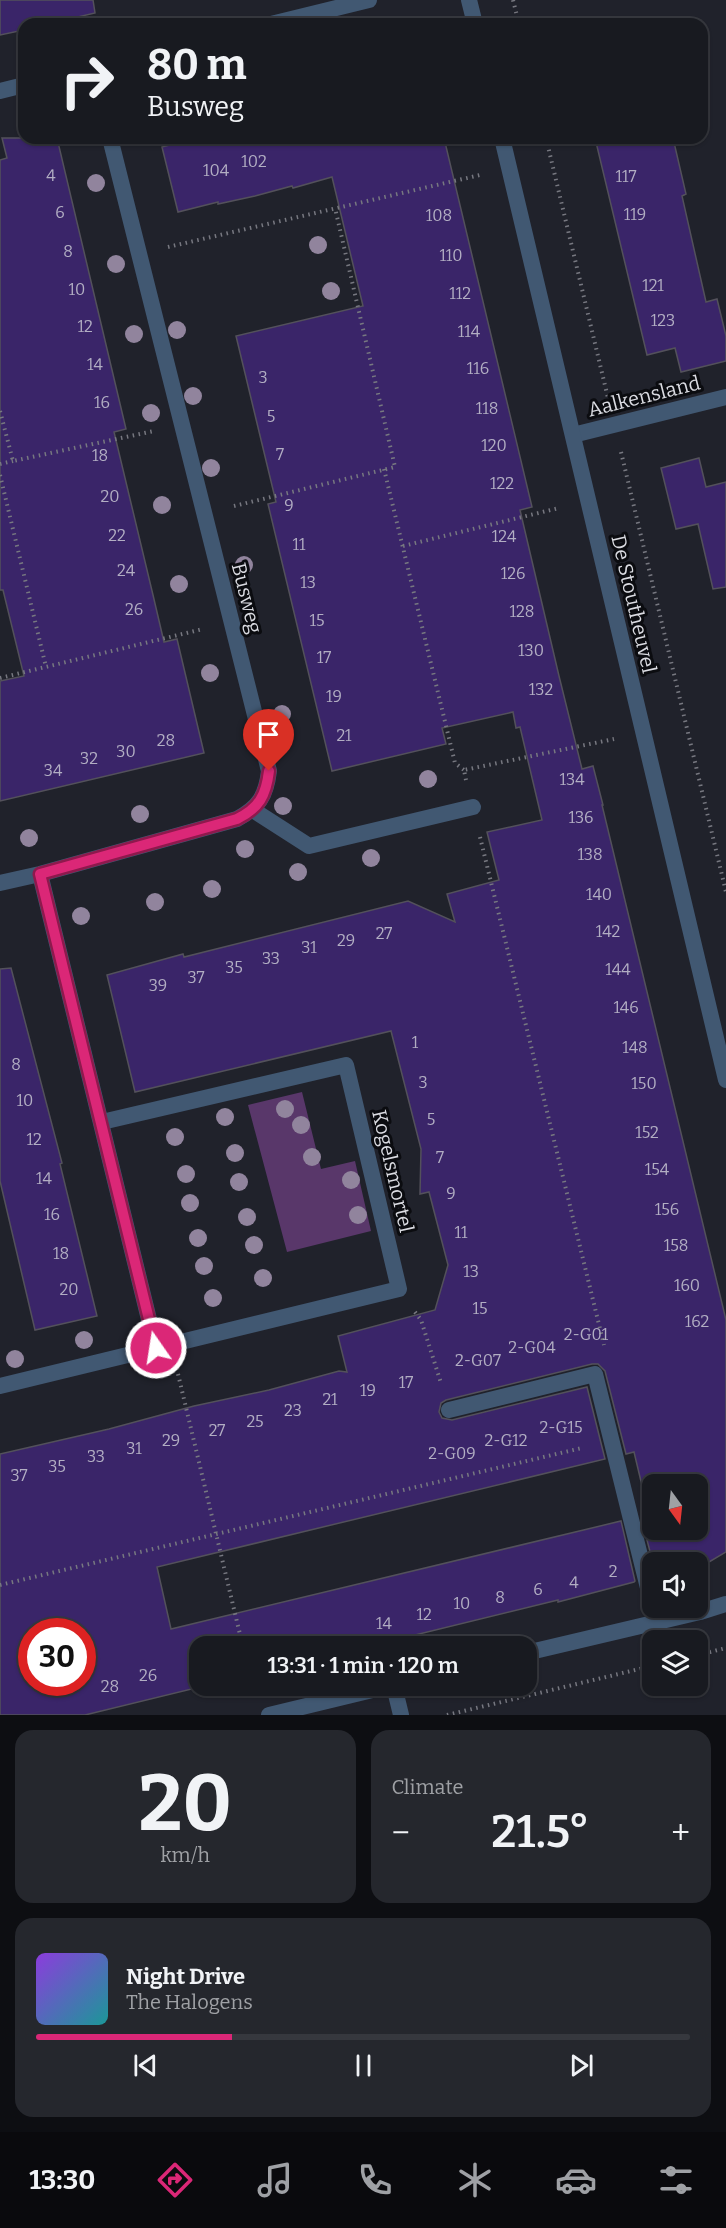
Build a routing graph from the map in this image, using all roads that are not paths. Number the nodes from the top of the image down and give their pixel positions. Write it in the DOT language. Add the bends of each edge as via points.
graph roads {
  1 [pos="369,0"];
  2 [pos="469,0"];
  3 [pos="296,18"];
  4 [pos="474,18"];
  5 [pos="18,86"];
  6 [pos="0,91"];
  7 [pos="111,144"];
  8 [pos="503,144"];
  9 [pos="726,397"];
  10 [pos="573,435"];
  11 [pos="473,807"];
  12 [pos="254,810"];
  13 [pos="40,874"];
  14 [pos="0,883"];
  15 [pos="726,1080"];
  16 [pos="102,1122"];
  17 [pos="164,1346"];
  18 [pos="0,1386"];
  19 [pos="449,1410"];
  20 [pos="642,1563"];
  21 [pos="726,1604"];
  22 [pos="708,1606"];
  23 [pos="642,1616"];
  24 [pos="537,1649"];
  25 [pos="348,1696"];
  26 [pos="396,1696"];
  27 [pos="269,1715"];
  28 [pos="401,1715"];
  1 -- 3 [label="street"];
  2 -- 4 [label="street"];
  5 -- 6 [label="street"];
  7 -- 12 [label="street, Busweg" via="269,771 268,785"];
  8 -- 10 [label="street, De Stoutheuvel"];
  9 -- 10 [label="street, Aalkensland"];
  10 -- 15 [label="street, De Stoutheuvel"];
  11 -- 12 [label="street" via="309,846"];
  12 -- 13 [label="street" via="237,819"];
  13 -- 14 [label="street"];
  13 -- 16 [label="street"];
  16 -- 17 [label="street"];
  16 -- 17 [label="street, Kogelsmortel" via="346,1065 399,1289"];
  17 -- 18 [label="street"];
  19 -- 20 [label="street" via="595,1374"];
  21 -- 22 [label="street"];
  23 -- 24 [label="street"];
  25 -- 27 [label="street"];
  26 -- 28 [label="street"];
}
